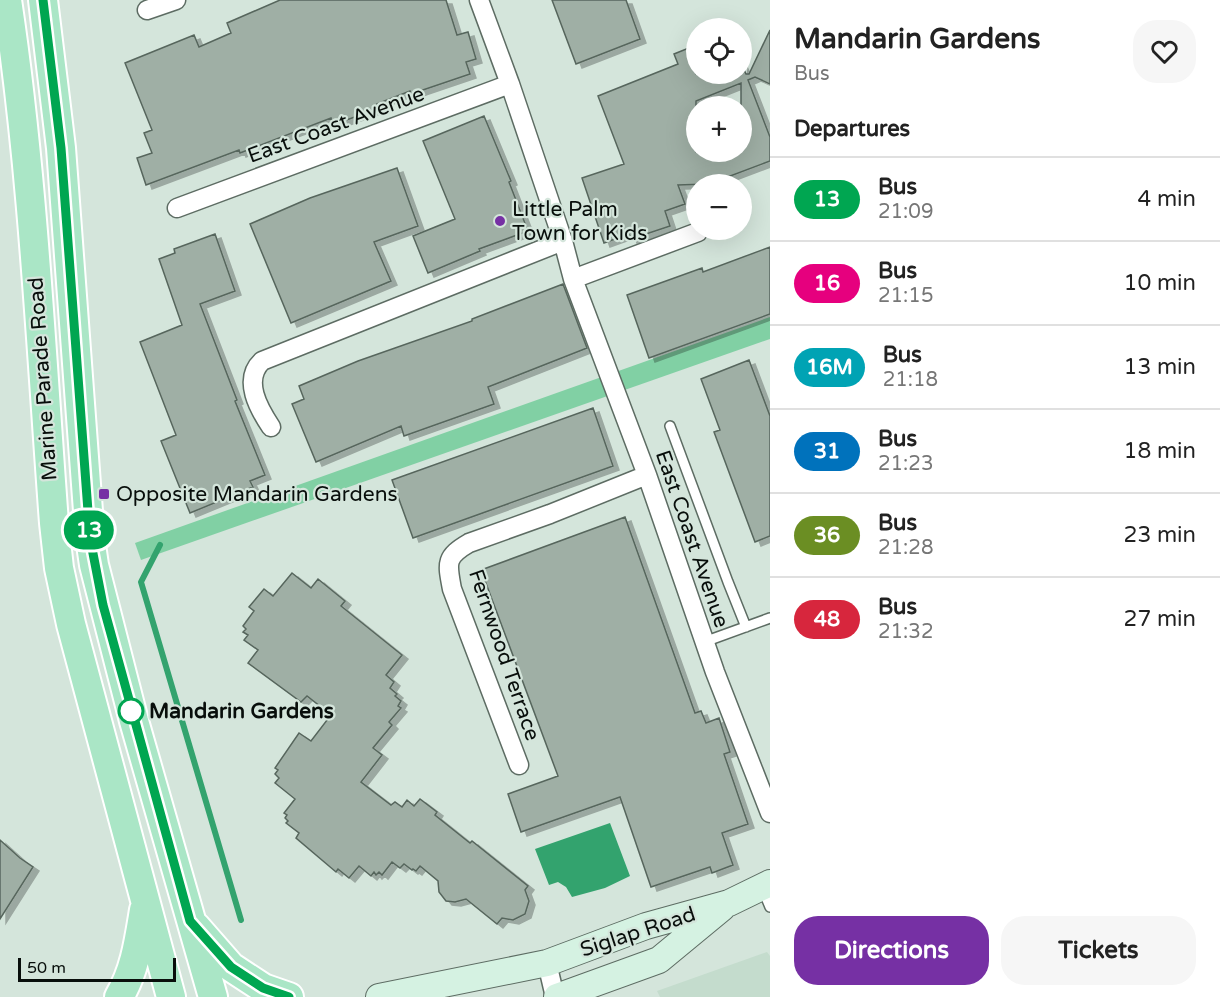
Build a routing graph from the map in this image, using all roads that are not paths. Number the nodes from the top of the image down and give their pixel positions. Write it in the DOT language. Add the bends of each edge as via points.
graph roads {
  1 [pos="7,0"];
  2 [pos="43,0"];
  3 [pos="176,0"];
  4 [pos="479,0"];
  5 [pos="147,10"];
  6 [pos="510,84"];
  7 [pos="177,208"];
  8 [pos="686,237"];
  9 [pos="563,241"];
  10 [pos="573,279"];
  11 [pos="670,426"];
  12 [pos="271,428"];
  13 [pos="646,475"];
  14 [pos="770,618"];
  15 [pos="746,627"];
  16 [pos="704,642"];
  17 [pos="519,765"];
  18 [pos="770,813"];
  19 [pos="767,892"];
  20 [pos="729,903"];
  21 [pos="145,904"];
  22 [pos="190,921"];
  23 [pos="548,963"];
  24 [pos="119,997"];
  25 [pos="171,997"];
  26 [pos="213,997"];
  27 [pos="289,997"];
  28 [pos="379,997"];
  29 [pos="556,997"];
  1 -- 21 [label="main road, Marine Parade Road" via="30,203 59,568 83,674"];
  2 -- 22 [label="main road, Marine Parade Road" via="61,148 94,565"];
  3 -- 5 [label="street"];
  4 -- 6 [label="street, East Coast Avenue"];
  6 -- 7 [label="street, East Coast Avenue"];
  6 -- 9 [label="street, East Coast Avenue"];
  8 -- 10 [label="street"];
  9 -- 10 [label="street, East Coast Avenue"];
  9 -- 12 [label="street" via="262,361 255,368 252,382 258,405"];
  10 -- 13 [label="street, East Coast Avenue"];
  11 -- 15 [label="lane"];
  13 -- 16 [label="street, East Coast Avenue"];
  13 -- 17 [label="street, Fernwood Terrace" via="469,543 450,558 452,589"];
  14 -- 15 [label="lane"];
  15 -- 16 [label="lane"];
  16 -- 18 [label="street, East Coast Avenue"];
  19 -- 20 [label="main road, Siglap Road"];
  20 -- 23 [label="main road, Siglap Road" via="646,926"];
  20 -- 29 [label="main road, Siglap Road" via="659,960"];
  21 -- 24 [label="main road" via="133,967"];
  21 -- 25 [label="main road, Marine Parade Road"];
  22 -- 26 [label="main road, Marine Parade Road"];
  22 -- 27 [label="main road" via="231,967 263,988"];
  23 -- 28 [label="main road, Siglap Road"];
  23 -- 29 [label="street, Siglap Road"];
}
